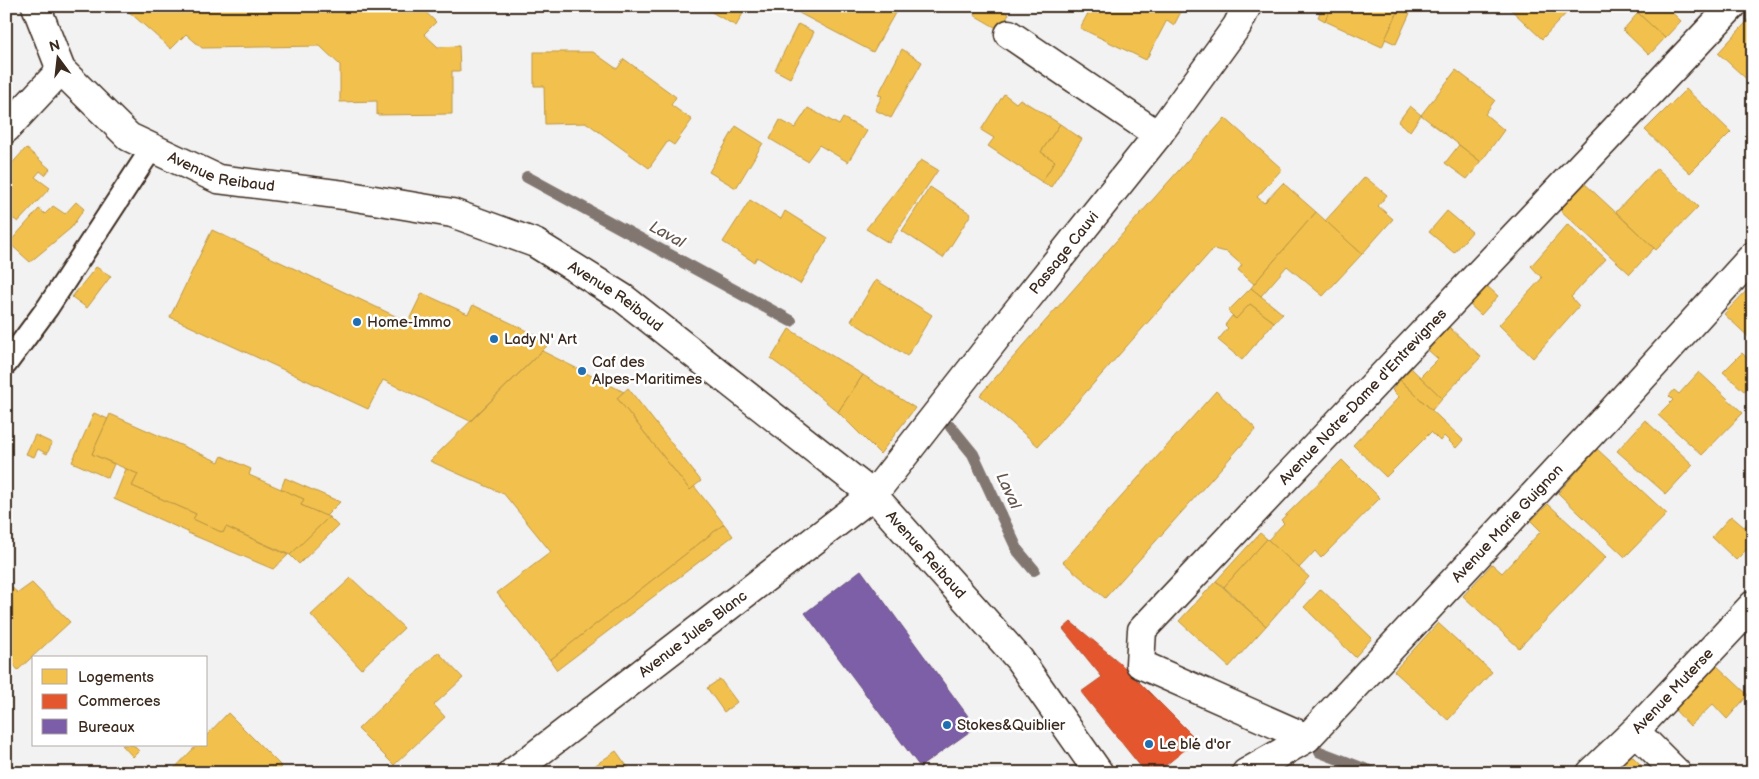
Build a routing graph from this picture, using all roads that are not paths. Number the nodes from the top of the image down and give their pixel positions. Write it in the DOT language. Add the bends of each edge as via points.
graph roads {
  1 [pos="36,6"];
  2 [pos="1247,6"];
  3 [pos="1732,6"];
  4 [pos="1009,34"];
  5 [pos="61,70"];
  6 [pos="6,129"];
  7 [pos="1158,135"];
  8 [pos="152,148"];
  9 [pos="1753,256"];
  10 [pos="6,364"];
  11 [pos="873,495"];
  12 [pos="1753,605"];
  13 [pos="1635,731"];
  14 [pos="1307,738"];
  15 [pos="512,773"];
  16 [pos="1099,773"];
  17 [pos="1246,773"];
  18 [pos="1591,773"];
  19 [pos="1677,773"];
  1 -- 5 [label="street, Avenue Reibaud"];
  2 -- 7 [label="street, Passage Cauvi"];
  3 -- 14 [label="street, Avenue Notre-Dame d'Entrevignes" via="1142,630 1140,664"];
  4 -- 7 [label="street"];
  5 -- 6 [label="street"];
  5 -- 8 [label="street, Avenue Reibaud" via="129,137"];
  7 -- 11 [label="street, Passage Cauvi"];
  8 -- 10 [label="lane" via="48,307"];
  8 -- 11 [label="street, Avenue Reibaud" via="218,179 452,213 535,243 623,298"];
  9 -- 14 [label="street, Avenue Marie Guignon"];
  11 -- 15 [label="street, Avenue Jules Blanc"];
  11 -- 16 [label="street, Avenue Reibaud" via="1019,659"];
  12 -- 13 [label="street, Avenue Muterse"];
  13 -- 18 [label="street, Avenue Muterse"];
  13 -- 19 [label="street"];
  14 -- 17 [label="street, Avenue Marie Guignon"];
}
